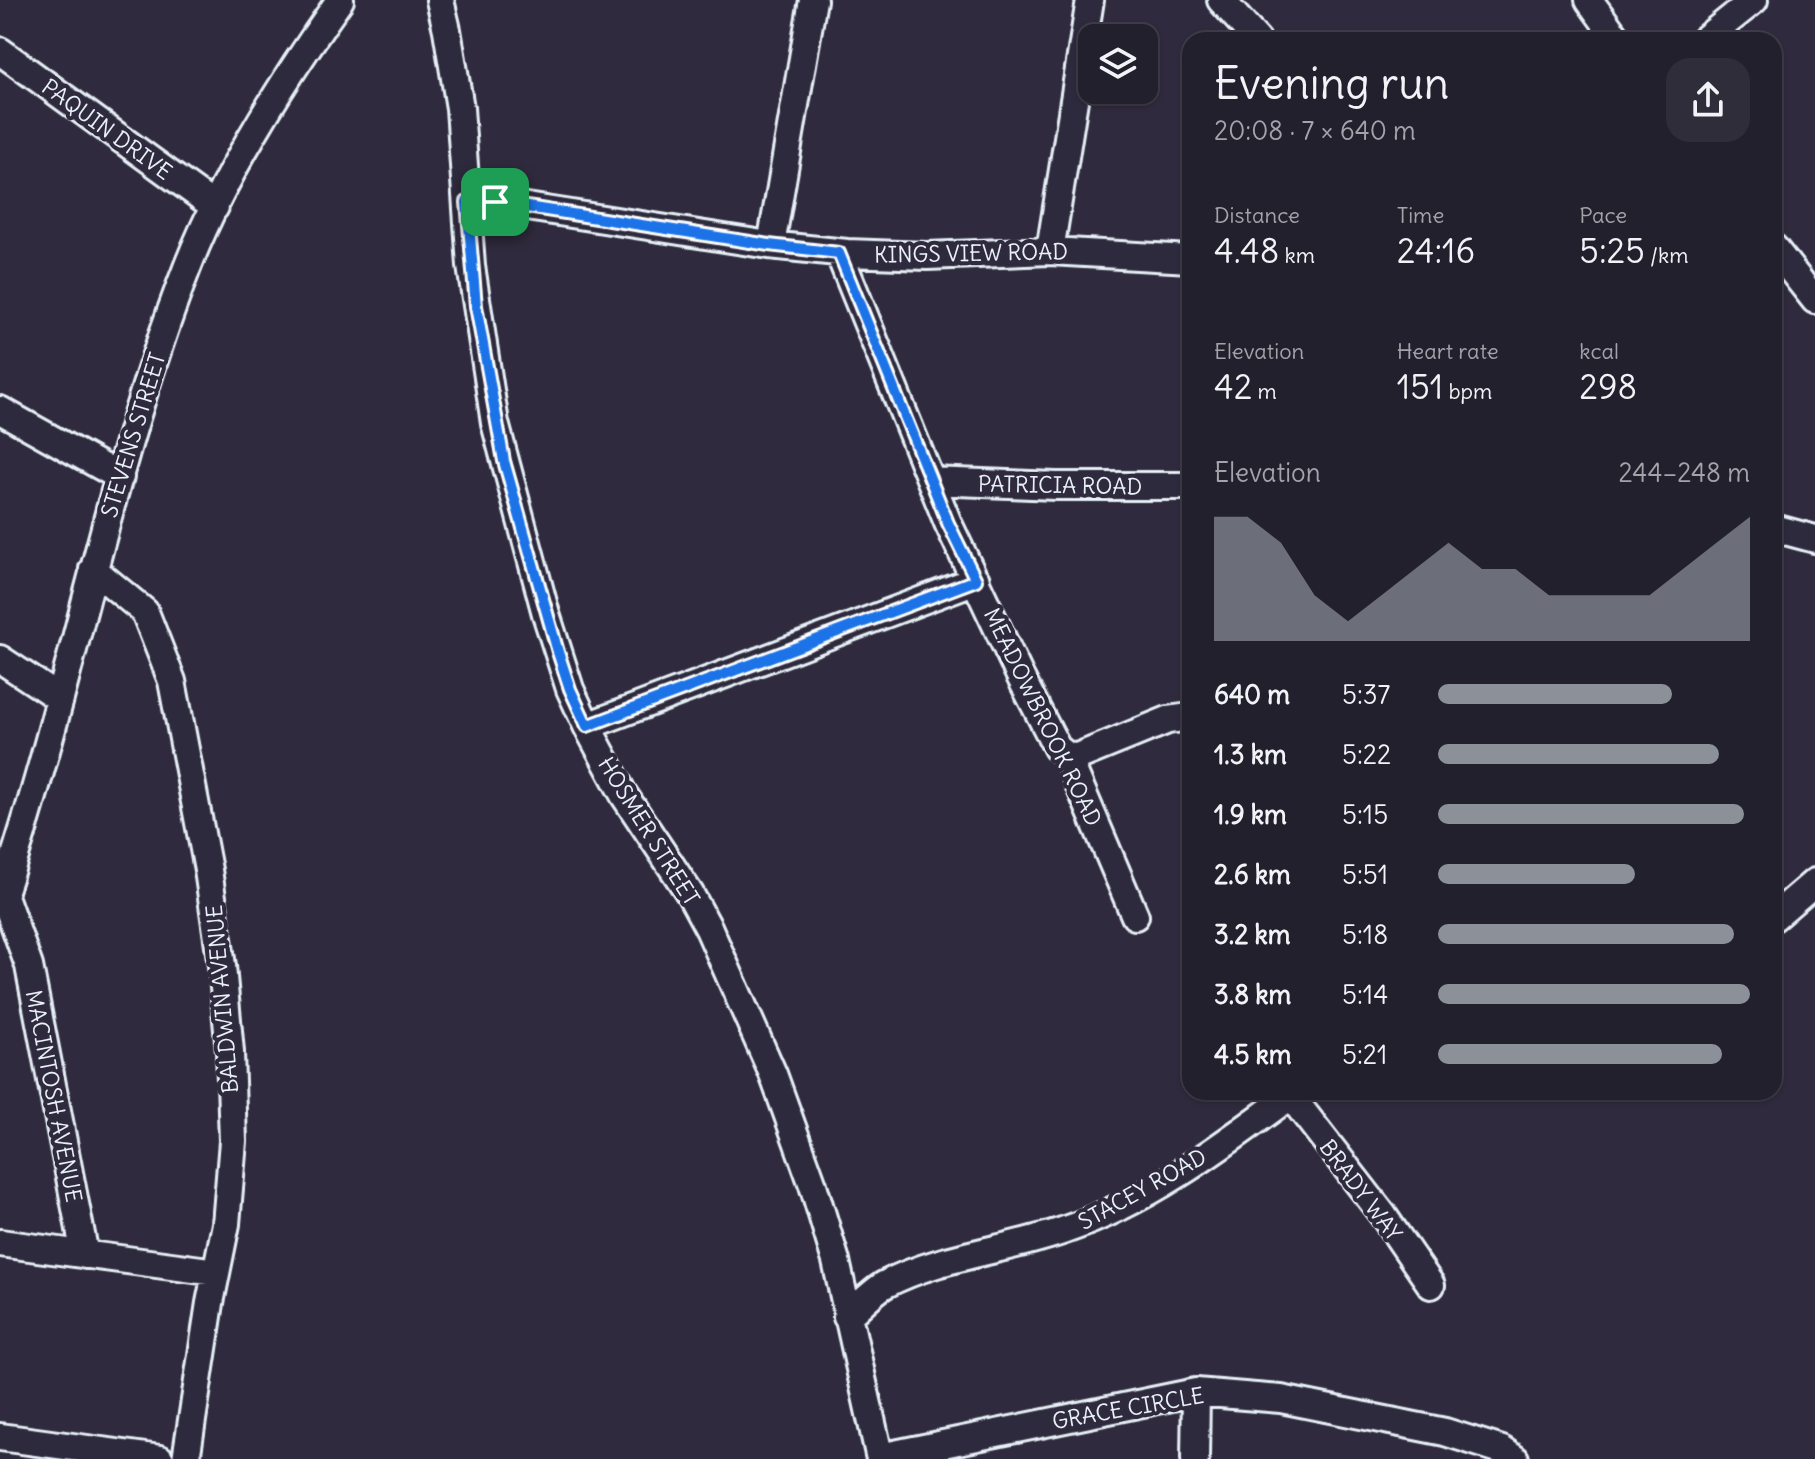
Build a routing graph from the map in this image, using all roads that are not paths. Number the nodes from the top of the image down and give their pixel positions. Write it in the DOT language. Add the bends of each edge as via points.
graph roads {
  1 [pos="340,0"];
  2 [pos="440,0"];
  3 [pos="813,0"];
  4 [pos="1090,0"];
  5 [pos="1221,0"];
  6 [pos="1589,0"];
  7 [pos="1754,0"];
  8 [pos="1250,32"];
  9 [pos="1612,32"];
  10 [pos="1714,32"];
  11 [pos="0,51"];
  12 [pos="467,202"];
  13 [pos="215,207"];
  14 [pos="771,245"];
  15 [pos="1050,251"];
  16 [pos="839,253"];
  17 [pos="1782,258"];
  18 [pos="1182,259"];
  19 [pos="1815,300"];
  20 [pos="0,410"];
  21 [pos="120,477"];
  22 [pos="931,481"];
  23 [pos="1182,486"];
  24 [pos="1782,530"];
  25 [pos="1815,539"];
  26 [pos="93,569"];
  27 [pos="976,580"];
  28 [pos="0,659"];
  29 [pos="59,698"];
  30 [pos="1182,718"];
  31 [pos="587,726"];
  32 [pos="1067,756"];
  33 [pos="1815,882"];
  34 [pos="1,897"];
  35 [pos="1782,910"];
  36 [pos="1135,916"];
  37 [pos="1284,1100"];
  38 [pos="1297,1100"];
  39 [pos="0,1243"];
  40 [pos="85,1255"];
  41 [pos="216,1272"];
  42 [pos="1431,1285"];
  43 [pos="847,1317"];
  44 [pos="1196,1392"];
  45 [pos="0,1437"];
  46 [pos="880,1458"];
  47 [pos="160,1459"];
  48 [pos="186,1459"];
  49 [pos="1195,1459"];
  50 [pos="1515,1459"];
  1 -- 13 [label="street, STEVENS STREET" via="279,93"];
  2 -- 12 [label="street, HOSMER STREET" via="460,108"];
  3 -- 14 [label="street"];
  4 -- 15 [label="street"];
  5 -- 8 [label="street"];
  6 -- 9 [label="street"];
  7 -- 10 [label="street"];
  11 -- 13 [label="street, PAQUIN DRIVE"];
  12 -- 14 [label="street, KINGS VIEW ROAD"];
  12 -- 31 [label="street, HOSMER STREET" via="476,306 501,448 558,652"];
  13 -- 21 [label="street, STEVENS STREET" via="187,268"];
  14 -- 16 [label="street, KINGS VIEW ROAD"];
  15 -- 16 [label="street, KINGS VIEW ROAD"];
  15 -- 18 [label="street, KINGS VIEW ROAD"];
  16 -- 22 [label="street, MEADOWBROOK ROAD"];
  17 -- 19 [label="street"];
  20 -- 21 [label="street"];
  21 -- 26 [label="street, STEVENS STREET"];
  22 -- 23 [label="street, PATRICIA ROAD"];
  22 -- 27 [label="street, MEADOWBROOK ROAD"];
  24 -- 25 [label="street"];
  26 -- 29 [label="street, STEVENS STREET"];
  26 -- 41 [label="street, BALDWIN AVENUE" via="145,612 172,681 208,870 230,1052 233,1141"];
  27 -- 31 [label="street"];
  27 -- 32 [label="street, MEADOWBROOK ROAD" via="1057,748"];
  28 -- 29 [label="street"];
  29 -- 34 [label="street, STEVENS STREET"];
  30 -- 32 [label="street" via="1077,757"];
  31 -- 43 [label="street, HOSMER STREET" via="624,795 690,894 726,964 809,1173"];
  32 -- 36 [label="street, MEADOWBROOK ROAD"];
  33 -- 35 [label="street"];
  34 -- 40 [label="street, MACINTOSH AVENUE" via="29,966"];
  37 -- 43 [label="street, STACEY ROAD" via="1204,1158 1101,1216 911,1273 881,1287"];
  38 -- 42 [label="street, BRADY WAY"];
  39 -- 40 [label="street"];
  40 -- 41 [label="street"];
  41 -- 48 [label="street, BALDWIN AVENUE"];
  43 -- 46 [label="street, HOSMER STREET"];
  44 -- 46 [label="street, GRACE CIRCLE"];
  44 -- 49 [label="street"];
  44 -- 50 [label="street, GRACE CIRCLE" via="1281,1399 1445,1432"];
  45 -- 47 [label="street"];
}
